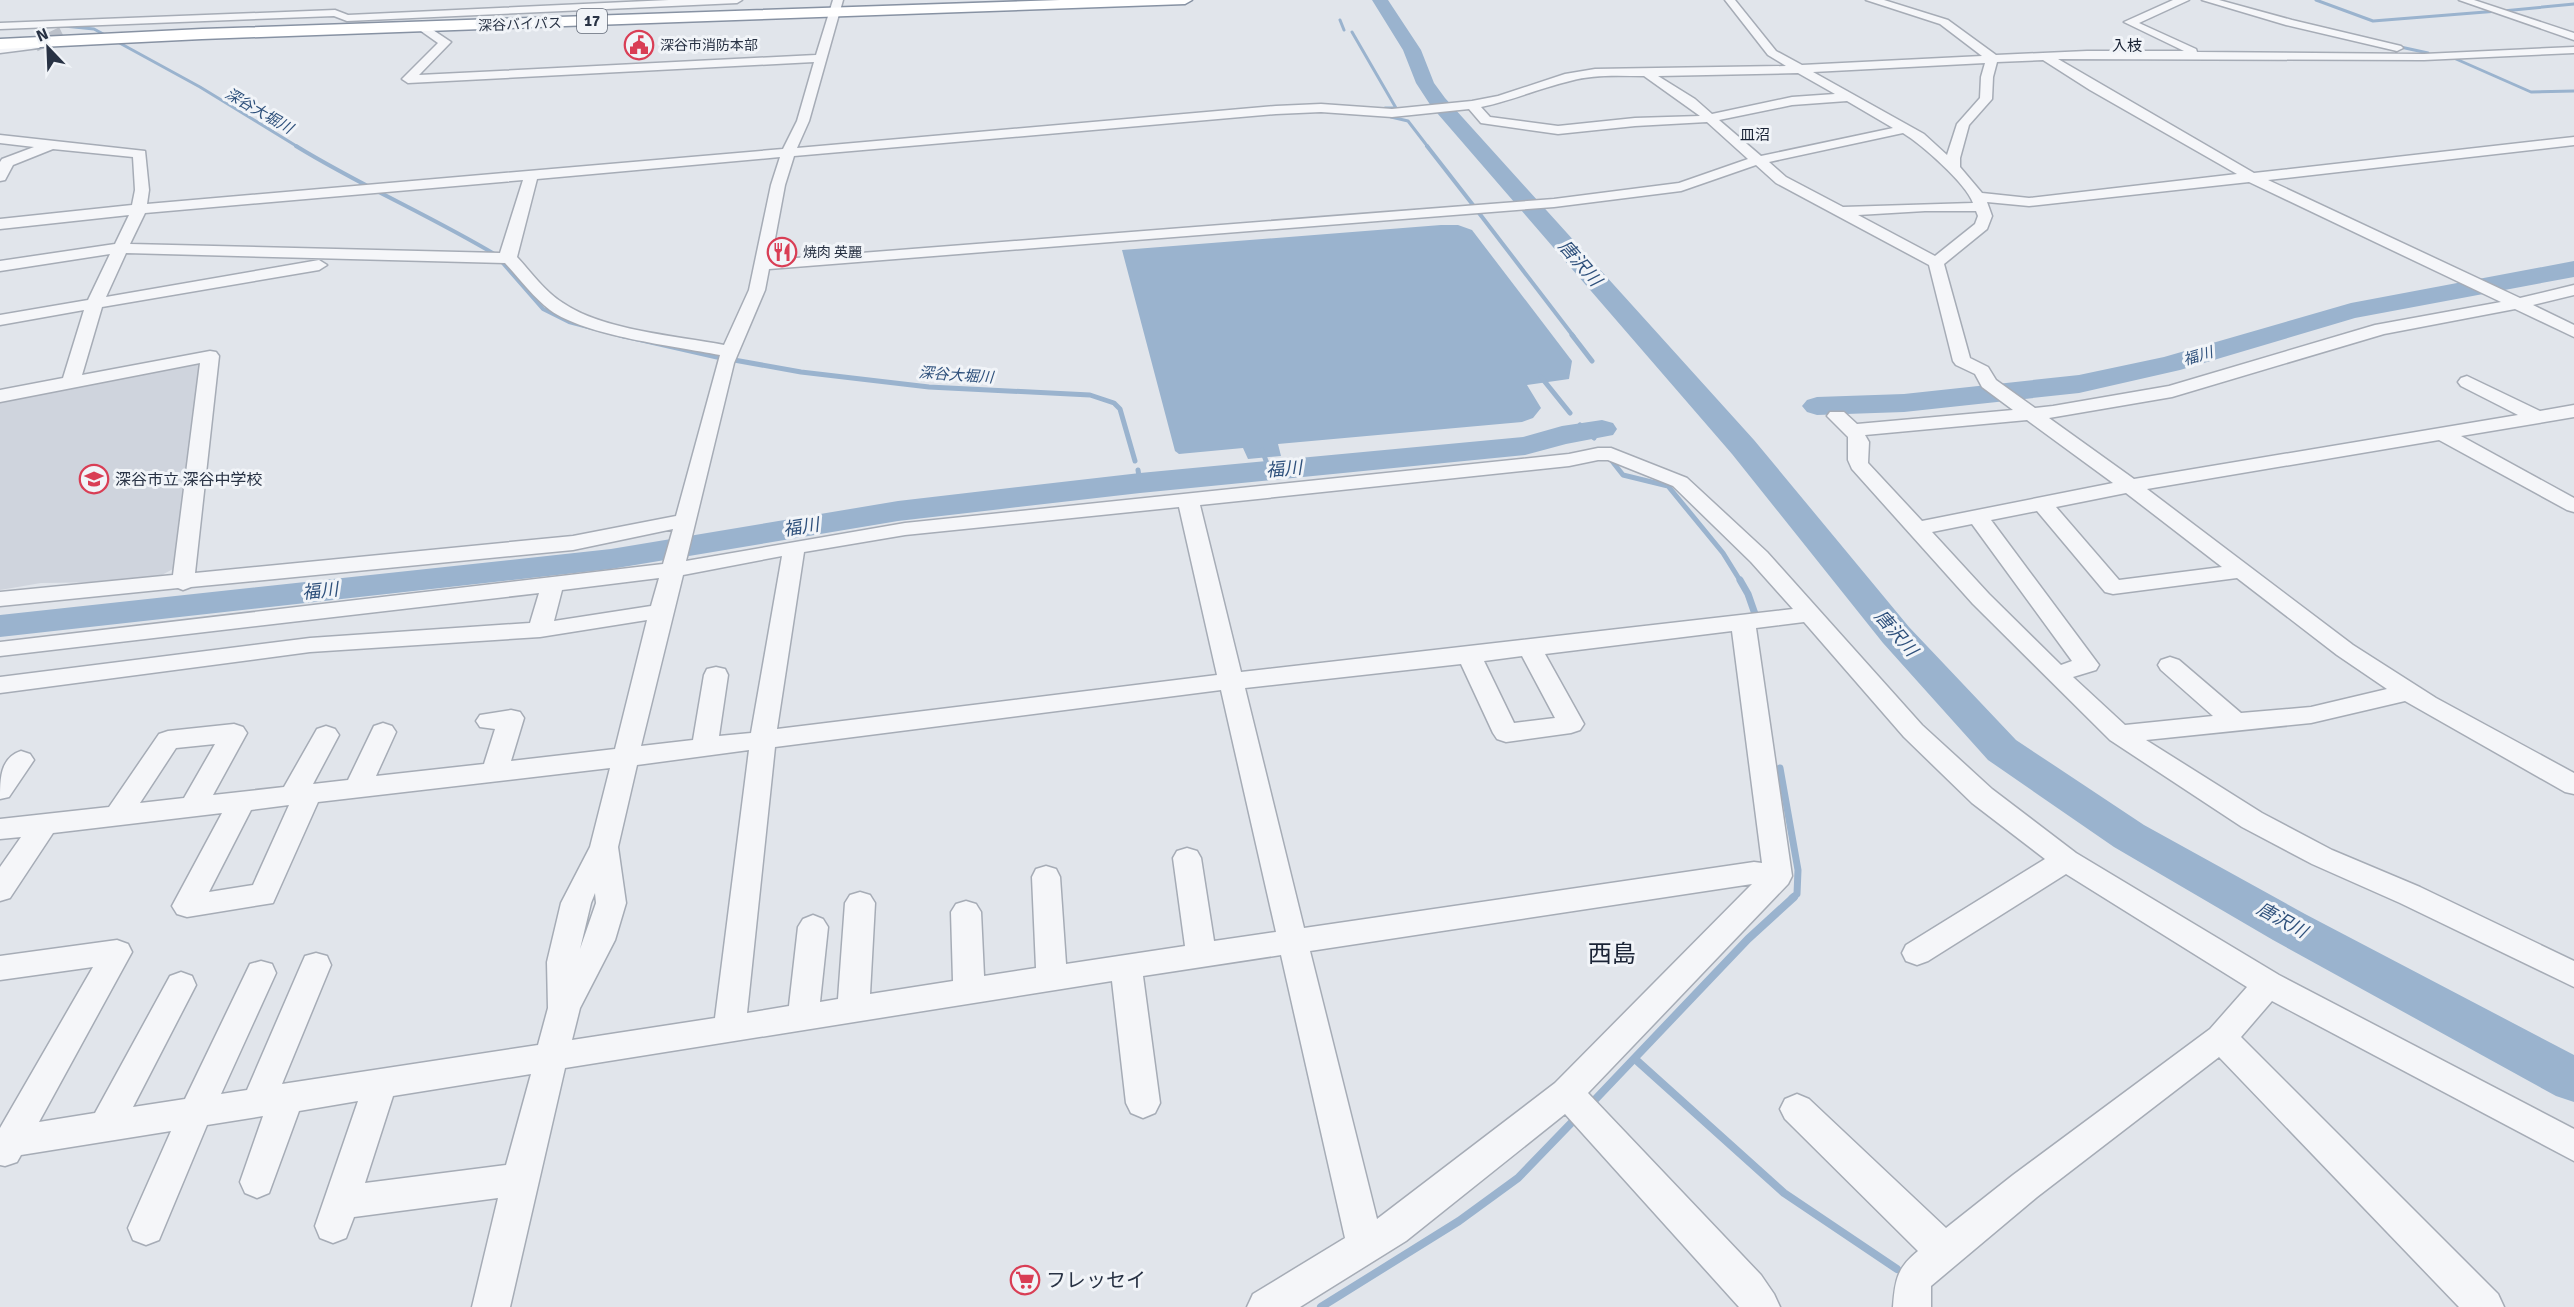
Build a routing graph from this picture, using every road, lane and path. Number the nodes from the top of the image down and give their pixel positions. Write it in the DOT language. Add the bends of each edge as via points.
graph roads {
  1 [pos="737,0"];
  2 [pos="1185,0"];
  3 [pos="1731,0"];
  4 [pos="1871,0"];
  5 [pos="2184,0"];
  6 [pos="2207,0"];
  7 [pos="2464,0"];
  8 [pos="626,3"];
  9 [pos="836,6"];
  10 [pos="614,20"];
  11 [pos="429,27"];
  12 [pos="0,28"];
  13 [pos="67,30"];
  14 [pos="2574,37"];
  15 [pos="0,44"];
  16 [pos="35,46"];
  17 [pos="0,50"];
  18 [pos="2574,50"];
  19 [pos="2201,55"];
  20 [pos="2045,56"];
  21 [pos="2436,57"];
  22 [pos="821,58"];
  23 [pos="1992,58"];
  24 [pos="1796,68"];
  25 [pos="1647,72"];
  26 [pos="1851,97"];
  27 [pos="1470,105"];
  28 [pos="1709,119"];
  29 [pos="1905,129"];
  30 [pos="0,139"];
  31 [pos="2574,141"];
  32 [pos="53,144"];
  33 [pos="788,153"];
  34 [pos="1757,161"];
  35 [pos="1953,168"];
  36 [pos="531,175"];
  37 [pos="0,177"];
  38 [pos="2255,179"];
  39 [pos="1980,202"];
  40 [pos="139,209"];
  41 [pos="1840,212"];
  42 [pos="0,224"];
  43 [pos="119,248"];
  44 [pos="362,256"];
  45 [pos="509,258"];
  46 [pos="1936,263"];
  47 [pos="0,266"];
  48 [pos="762,266"];
  49 [pos="2574,290"];
  50 [pos="2515,301"];
  51 [pos="95,303"];
  52 [pos="0,320"];
  53 [pos="2574,332"];
  54 [pos="729,351"];
  55 [pos="71,382"];
  56 [pos="2467,382"];
  57 [pos="0,396"];
  58 [pos="2028,412"];
  59 [pos="2568,415"];
  60 [pos="2537,417"];
  61 [pos="2443,434"];
  62 [pos="2130,486"];
  63 [pos="1188,500"];
  64 [pos="2042,503"];
  65 [pos="2574,506"];
  66 [pos="1976,515"];
  67 [pos="685,524"];
  68 [pos="1918,528"];
  69 [pos="794,547"];
  70 [pos="674,567"];
  71 [pos="2241,571"];
  72 [pos="183,583"];
  73 [pos="552,586"];
  74 [pos="7,605"];
  75 [pos="334,610"];
  76 [pos="661,612"];
  77 [pos="1812,614"];
  78 [pos="1743,622"];
  79 [pos="540,630"];
  80 [pos="329,644"];
  81 [pos="1530,648"];
  82 [pos="0,649"];
  83 [pos="1468,655"];
  84 [pos="2170,665"];
  85 [pos="2056,674"];
  86 [pos="716,675"];
  87 [pos="1232,681"];
  88 [pos="0,685"];
  89 [pos="2408,692"];
  90 [pos="489,721"];
  91 [pos="2235,722"];
  92 [pos="383,732"];
  93 [pos="2120,734"];
  94 [pos="326,735"];
  95 [pos="763,739"];
  96 [pos="705,746"];
  97 [pos="626,757"];
  98 [pos="21,760"];
  99 [pos="494,772"];
  100 [pos="2574,785"];
  101 [pos="358,787"];
  102 [pos="0,790"];
  103 [pos="301,794"];
  104 [pos="242,800"];
  105 [pos="193,806"];
  106 [pos="118,815"];
  107 [pos="45,823"];
  108 [pos="0,828"];
  109 [pos="1187,858"];
  110 [pos="2066,860"];
  111 [pos="1778,876"];
  112 [pos="1046,877"];
  113 [pos="0,890"];
  114 [pos="860,903"];
  115 [pos="966,912"];
  116 [pos="813,927"];
  117 [pos="1293,941"];
  118 [pos="1917,953"];
  119 [pos="1202,955"];
  120 [pos="316,965"];
  121 [pos="1126,966"];
  122 [pos="0,968"];
  123 [pos="261,973"];
  124 [pos="2574,975"];
  125 [pos="1052,978"];
  126 [pos="2268,984"];
  127 [pos="181,985"];
  128 [pos="969,991"];
  129 [pos="853,1009"];
  130 [pos="803,1017"];
  131 [pos="730,1028"];
  132 [pos="2221,1038"];
  133 [pos="554,1055"];
  134 [pos="380,1084"];
  135 [pos="1567,1093"];
  136 [pos="271,1102"];
  137 [pos="1143,1103"];
  138 [pos="1797,1109"];
  139 [pos="196,1112"];
  140 [pos="106,1126"];
  141 [pos="2571,1144"];
  142 [pos="3,1148"];
  143 [pos="520,1179"];
  144 [pos="257,1182"];
  145 [pos="146,1228"];
  146 [pos="1365,1246"];
  147 [pos="1946,1252"];
  148 [pos="491,1307"];
  149 [pos="1266,1307"];
  150 [pos="1761,1307"];
  151 [pos="1912,1307"];
  152 [pos="2484,1307"];
  1 -- 8 [label="street"];
  2 -- 9 [label="highway, 深谷バイパス / 17"];
  3 -- 24 [label="street" via="1772,53"];
  4 -- 23 [label="street" via="1944,22"];
  5 -- 19 [label="street" via="2129,22"];
  6 -- 21 [label="street"];
  7 -- 14 [label="street"];
  8 -- 10 [label="street"];
  8 -- 12 [label="street" via="347,18 339,10"];
  9 -- 10 [label="highway, 深谷バイパス / 17"];
  9 -- 22 [label="street"];
  10 -- 11 [label="highway, 深谷バイパス / 17"];
  11 -- 15 [label="highway, 深谷バイパス / 17"];
  11 -- 22 [label="street" via="427,31 445,42 408,79"];
  12 -- 13 [label="street"];
  16 -- 17 [label="street"];
  18 -- 21 [label="street"];
  19 -- 20 [label="street"];
  19 -- 21 [label="street"];
  20 -- 23 [label="street"];
  20 -- 38 [label="street"];
  22 -- 33 [label="street" via="803,121"];
  23 -- 24 [label="street"];
  23 -- 35 [label="street" via="1986,99 1963,124"];
  24 -- 25 [label="street"];
  24 -- 26 [label="street"];
  25 -- 27 [label="street" via="1578,76"];
  25 -- 28 [label="street"];
  26 -- 28 [label="street" via="1792,101"];
  26 -- 29 [label="street"];
  27 -- 28 [label="street" via="1486,120 1550,129"];
  27 -- 33 [label="street" via="1379,113 1303,108"];
  28 -- 34 [label="street"];
  29 -- 34 [label="street"];
  29 -- 35 [label="street"];
  30 -- 32 [label="street"];
  31 -- 38 [label="street"];
  32 -- 37 [label="street" via="7,162"];
  32 -- 40 [label="street" via="140,154"];
  33 -- 36 [label="street"];
  33 -- 48 [label="street"];
  34 -- 41 [label="street" via="1781,180"];
  34 -- 48 [label="street" via="1681,187 1554,203"];
  35 -- 39 [label="street"];
  36 -- 40 [label="street"];
  36 -- 45 [label="street"];
  38 -- 39 [label="street" via="2029,202"];
  38 -- 50 [label="street"];
  39 -- 41 [label="street"];
  39 -- 46 [label="street" via="1985,216 1982,226"];
  40 -- 42 [label="street"];
  40 -- 43 [label="street"];
  41 -- 46 [label="street"];
  43 -- 44 [label="street"];
  43 -- 47 [label="street"];
  43 -- 51 [label="street"];
  44 -- 45 [label="street"];
  44 -- 51 [label="street"];
  45 -- 54 [label="street" via="554,306 575,318"];
  46 -- 58 [label="street" via="1962,361 1982,371 1988,383"];
  48 -- 54 [label="street" via="751,308"];
  49 -- 50 [label="street"];
  50 -- 53 [label="street"];
  50 -- 58 [label="street" via="2381,329 2172,390"];
  51 -- 52 [label="street"];
  51 -- 55 [label="street"];
  54 -- 67 [label="street"];
  55 -- 57 [label="street"];
  55 -- 72 [label="street" via="210,356"];
  56 -- 60 [label="street"];
  58 -- 62 [label="street"];
  58 -- 68 [label="street" via="1844,423 1860,443 1859,465"];
  59 -- 60 [label="street"];
  60 -- 61 [label="street"];
  61 -- 62 [label="street"];
  61 -- 65 [label="street"];
  62 -- 64 [label="street"];
  62 -- 71 [label="street"];
  63 -- 69 [label="street" via="905,529"];
  63 -- 77 [label="street" via="1611,454 1680,482"];
  63 -- 87 [label="street"];
  64 -- 66 [label="street"];
  64 -- 71 [label="street" via="2113,587"];
  66 -- 68 [label="street"];
  66 -- 85 [label="street" via="2087,665"];
  67 -- 70 [label="street"];
  67 -- 72 [label="street" via="573,543"];
  68 -- 85 [label="street"];
  69 -- 70 [label="street"];
  69 -- 95 [label="street"];
  70 -- 73 [label="street"];
  70 -- 76 [label="street"];
  71 -- 89 [label="street"];
  72 -- 74 [label="street"];
  73 -- 75 [label="street"];
  73 -- 79 [label="street"];
  75 -- 80 [label="street"];
  75 -- 82 [label="street"];
  76 -- 79 [label="street"];
  76 -- 97 [label="street"];
  77 -- 78 [label="street"];
  77 -- 110 [label="street" via="1941,758 1982,796"];
  78 -- 81 [label="street"];
  78 -- 111 [label="street"];
  79 -- 80 [label="street"];
  80 -- 88 [label="street"];
  81 -- 83 [label="street"];
  81 -- 83 [label="street" via="1571,724 1506,733"];
  83 -- 87 [label="street"];
  84 -- 91 [label="street"];
  85 -- 93 [label="street"];
  86 -- 96 [label="street"];
  87 -- 95 [label="street"];
  87 -- 117 [label="street"];
  89 -- 91 [label="street" via="2311,715"];
  89 -- 100 [label="street"];
  90 -- 99 [label="street" via="512,718"];
  91 -- 93 [label="street"];
  92 -- 101 [label="street"];
  93 -- 124 [label="street" via="2252,820"];
  94 -- 103 [label="street"];
  95 -- 96 [label="street"];
  95 -- 131 [label="street"];
  96 -- 97 [label="street"];
  97 -- 99 [label="street"];
  97 -- 133 [label="street" via="604,847 611,903 600,940 564,1008"];
  98 -- 102 [label="street"];
  99 -- 101 [label="street"];
  101 -- 103 [label="street"];
  103 -- 104 [label="street"];
  103 -- 104 [label="street" via="263,895 187,906"];
  104 -- 105 [label="street"];
  105 -- 106 [label="street"];
  105 -- 106 [label="street" via="234,733 168,740"];
  106 -- 107 [label="street"];
  107 -- 108 [label="street"];
  107 -- 113 [label="street"];
  109 -- 119 [label="street"];
  110 -- 118 [label="street"];
  110 -- 126 [label="street"];
  111 -- 117 [label="street" via="1754,873"];
  111 -- 135 [label="street"];
  112 -- 125 [label="street"];
  114 -- 129 [label="street"];
  115 -- 128 [label="street"];
  116 -- 130 [label="street"];
  117 -- 119 [label="street"];
  117 -- 146 [label="street"];
  119 -- 121 [label="street"];
  120 -- 136 [label="street"];
  121 -- 125 [label="street"];
  121 -- 137 [label="street"];
  122 -- 142 [label="street" via="117,952"];
  123 -- 139 [label="street"];
  125 -- 128 [label="street"];
  126 -- 132 [label="street"];
  126 -- 141 [label="street"];
  127 -- 140 [label="street"];
  128 -- 129 [label="street"];
  129 -- 130 [label="street"];
  130 -- 131 [label="street"];
  131 -- 133 [label="street"];
  132 -- 147 [label="street" via="2025,1186"];
  132 -- 152 [label="street"];
  133 -- 134 [label="street"];
  133 -- 143 [label="street"];
  134 -- 136 [label="street"];
  134 -- 143 [label="street" via="337,1214"];
  135 -- 146 [label="street" via="1393,1229"];
  135 -- 150 [label="street" via="1748,1288"];
  136 -- 139 [label="street"];
  136 -- 144 [label="street"];
  138 -- 147 [label="street"];
  139 -- 140 [label="street"];
  139 -- 145 [label="street"];
  140 -- 142 [label="street"];
  143 -- 148 [label="street"];
  146 -- 149 [label="street"];
  147 -- 151 [label="street" via="1917,1275 1912,1284"];
}
